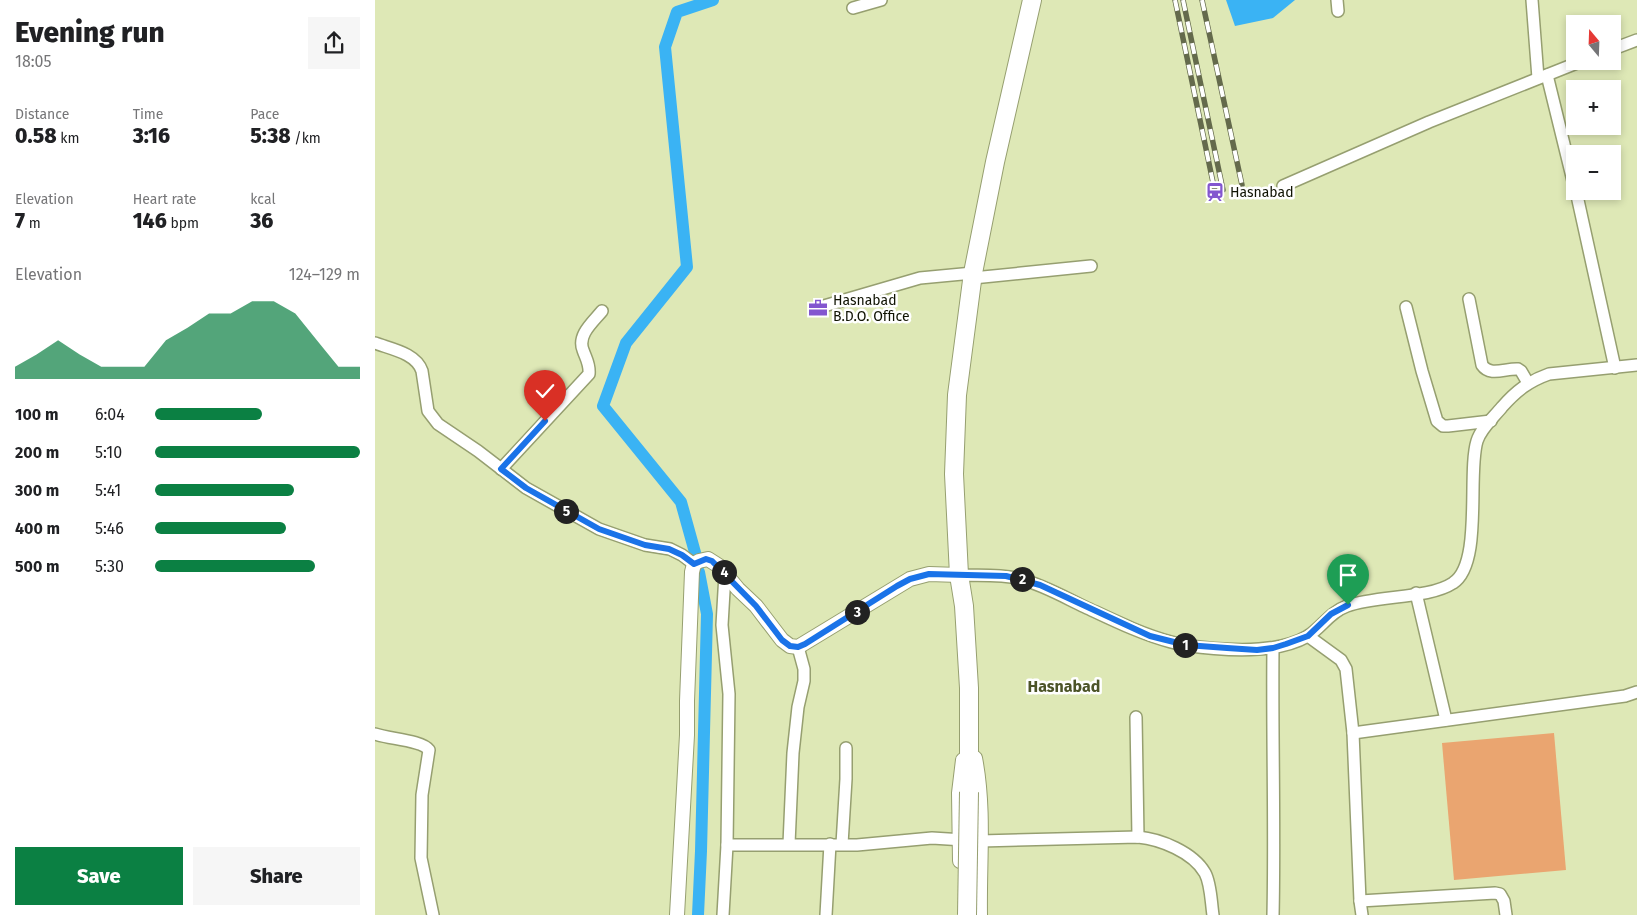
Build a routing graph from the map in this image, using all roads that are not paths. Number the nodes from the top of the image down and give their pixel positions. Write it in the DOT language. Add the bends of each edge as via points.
graph roads {
  1 [pos="881,0"];
  2 [pos="1032,0"];
  3 [pos="1532,0"];
  4 [pos="853,8"];
  5 [pos="1637,40"];
  6 [pos="1621,47"];
  7 [pos="1566,68"];
  8 [pos="1543,77"];
  9 [pos="1566,158"];
  10 [pos="1283,186"];
  11 [pos="1577,200"];
  12 [pos="1091,266"];
  13 [pos="973,275"];
  14 [pos="1469,299"];
  15 [pos="1406,307"];
  16 [pos="817,308"];
  17 [pos="602,312"];
  18 [pos="375,343"];
  19 [pos="1637,365"];
  20 [pos="1615,368"];
  21 [pos="1528,382"];
  22 [pos="1491,421"];
  23 [pos="501,469"];
  24 [pos="694,564"];
  25 [pos="725,574"];
  26 [pos="959,575"];
  27 [pos="1416,593"];
  28 [pos="1308,636"];
  29 [pos="798,647"];
  30 [pos="1273,648"];
  31 [pos="1637,692"];
  32 [pos="1136,717"];
  33 [pos="1446,720"];
  34 [pos="375,734"];
  35 [pos="1353,734"];
  36 [pos="970,736"];
  37 [pos="846,748"];
  38 [pos="1138,837"];
  39 [pos="959,840"];
  40 [pos="980,841"];
  41 [pos="789,844"];
  42 [pos="830,844"];
  43 [pos="842,844"];
  44 [pos="727,845"];
  45 [pos="1359,901"];
  46 [pos="433,915"];
  47 [pos="677,915"];
  48 [pos="723,915"];
  49 [pos="826,915"];
  50 [pos="960,915"];
  51 [pos="967,915"];
  52 [pos="980,915"];
  53 [pos="1213,915"];
  54 [pos="1273,915"];
  55 [pos="1362,915"];
  56 [pos="1506,915"];
  1 -- 4 [label="street"];
  2 -- 13 [label="main road"];
  3 -- 8 [label="street"];
  5 -- 6 [label="street"];
  7 -- 8 [label="street"];
  8 -- 9 [label="street"];
  8 -- 10 [label="street" via="1429,122"];
  11 -- 20 [label="street"];
  12 -- 13 [label="street"];
  13 -- 16 [label="street" via="920,278"];
  13 -- 26 [label="main road" via="955,434"];
  14 -- 21 [label="street" via="1482,365 1491,372 1518,369"];
  15 -- 22 [label="street" via="1437,421 1448,426"];
  17 -- 23 [label="street" via="581,340 590,364 589,374"];
  18 -- 23 [label="street" via="415,359 422,370 429,412 433,418"];
  19 -- 20 [label="street"];
  20 -- 21 [label="street" via="1549,374"];
  21 -- 22 [label="street"];
  22 -- 27 [label="street" via="1476,444 1471,531 1463,572 1446,587"];
  23 -- 24 [label="street" via="526,488 599,529 645,545 669,549"];
  24 -- 25 [label="street" via="708,559"];
  24 -- 47 [label="street"];
  25 -- 29 [label="street" via="756,606 782,640"];
  25 -- 44 [label="street" via="722,625 729,694"];
  26 -- 29 [label="street" via="929,574 910,579"];
  26 -- 30 [label="street" via="1006,576 1040,585 1113,620 1172,643 1257,650"];
  26 -- 36 [label="main road" via="966,639"];
  27 -- 28 [label="street" via="1348,605 1331,614"];
  27 -- 33 [label="street"];
  28 -- 30 [label="street"];
  28 -- 35 [label="street" via="1341,660 1346,669"];
  29 -- 41 [label="street" via="804,681 793,753"];
  30 -- 54 [label="street"];
  31 -- 33 [label="street"];
  32 -- 38 [label="street"];
  33 -- 35 [label="street"];
  34 -- 46 [label="street" via="421,743 429,750 422,795 421,858"];
  35 -- 45 [label="street"];
  36 -- 39 [label="street" via="960,776"];
  36 -- 40 [label="street" via="980,790"];
  36 -- 51 [label="main road, bridge"];
  37 -- 43 [label="street"];
  38 -- 40 [label="street"];
  38 -- 53 [label="street" via="1168,844 1197,862 1206,874"];
  39 -- 40 [label="street"];
  39 -- 43 [label="street" via="932,838"];
  39 -- 50 [label="street"];
  40 -- 52 [label="street"];
  41 -- 42 [label="street"];
  41 -- 44 [label="street"];
  42 -- 43 [label="street"];
  42 -- 49 [label="street"];
  44 -- 48 [label="street"];
  45 -- 55 [label="street"];
  45 -- 56 [label="street" via="1495,893 1500,894 1504,901"];
}
